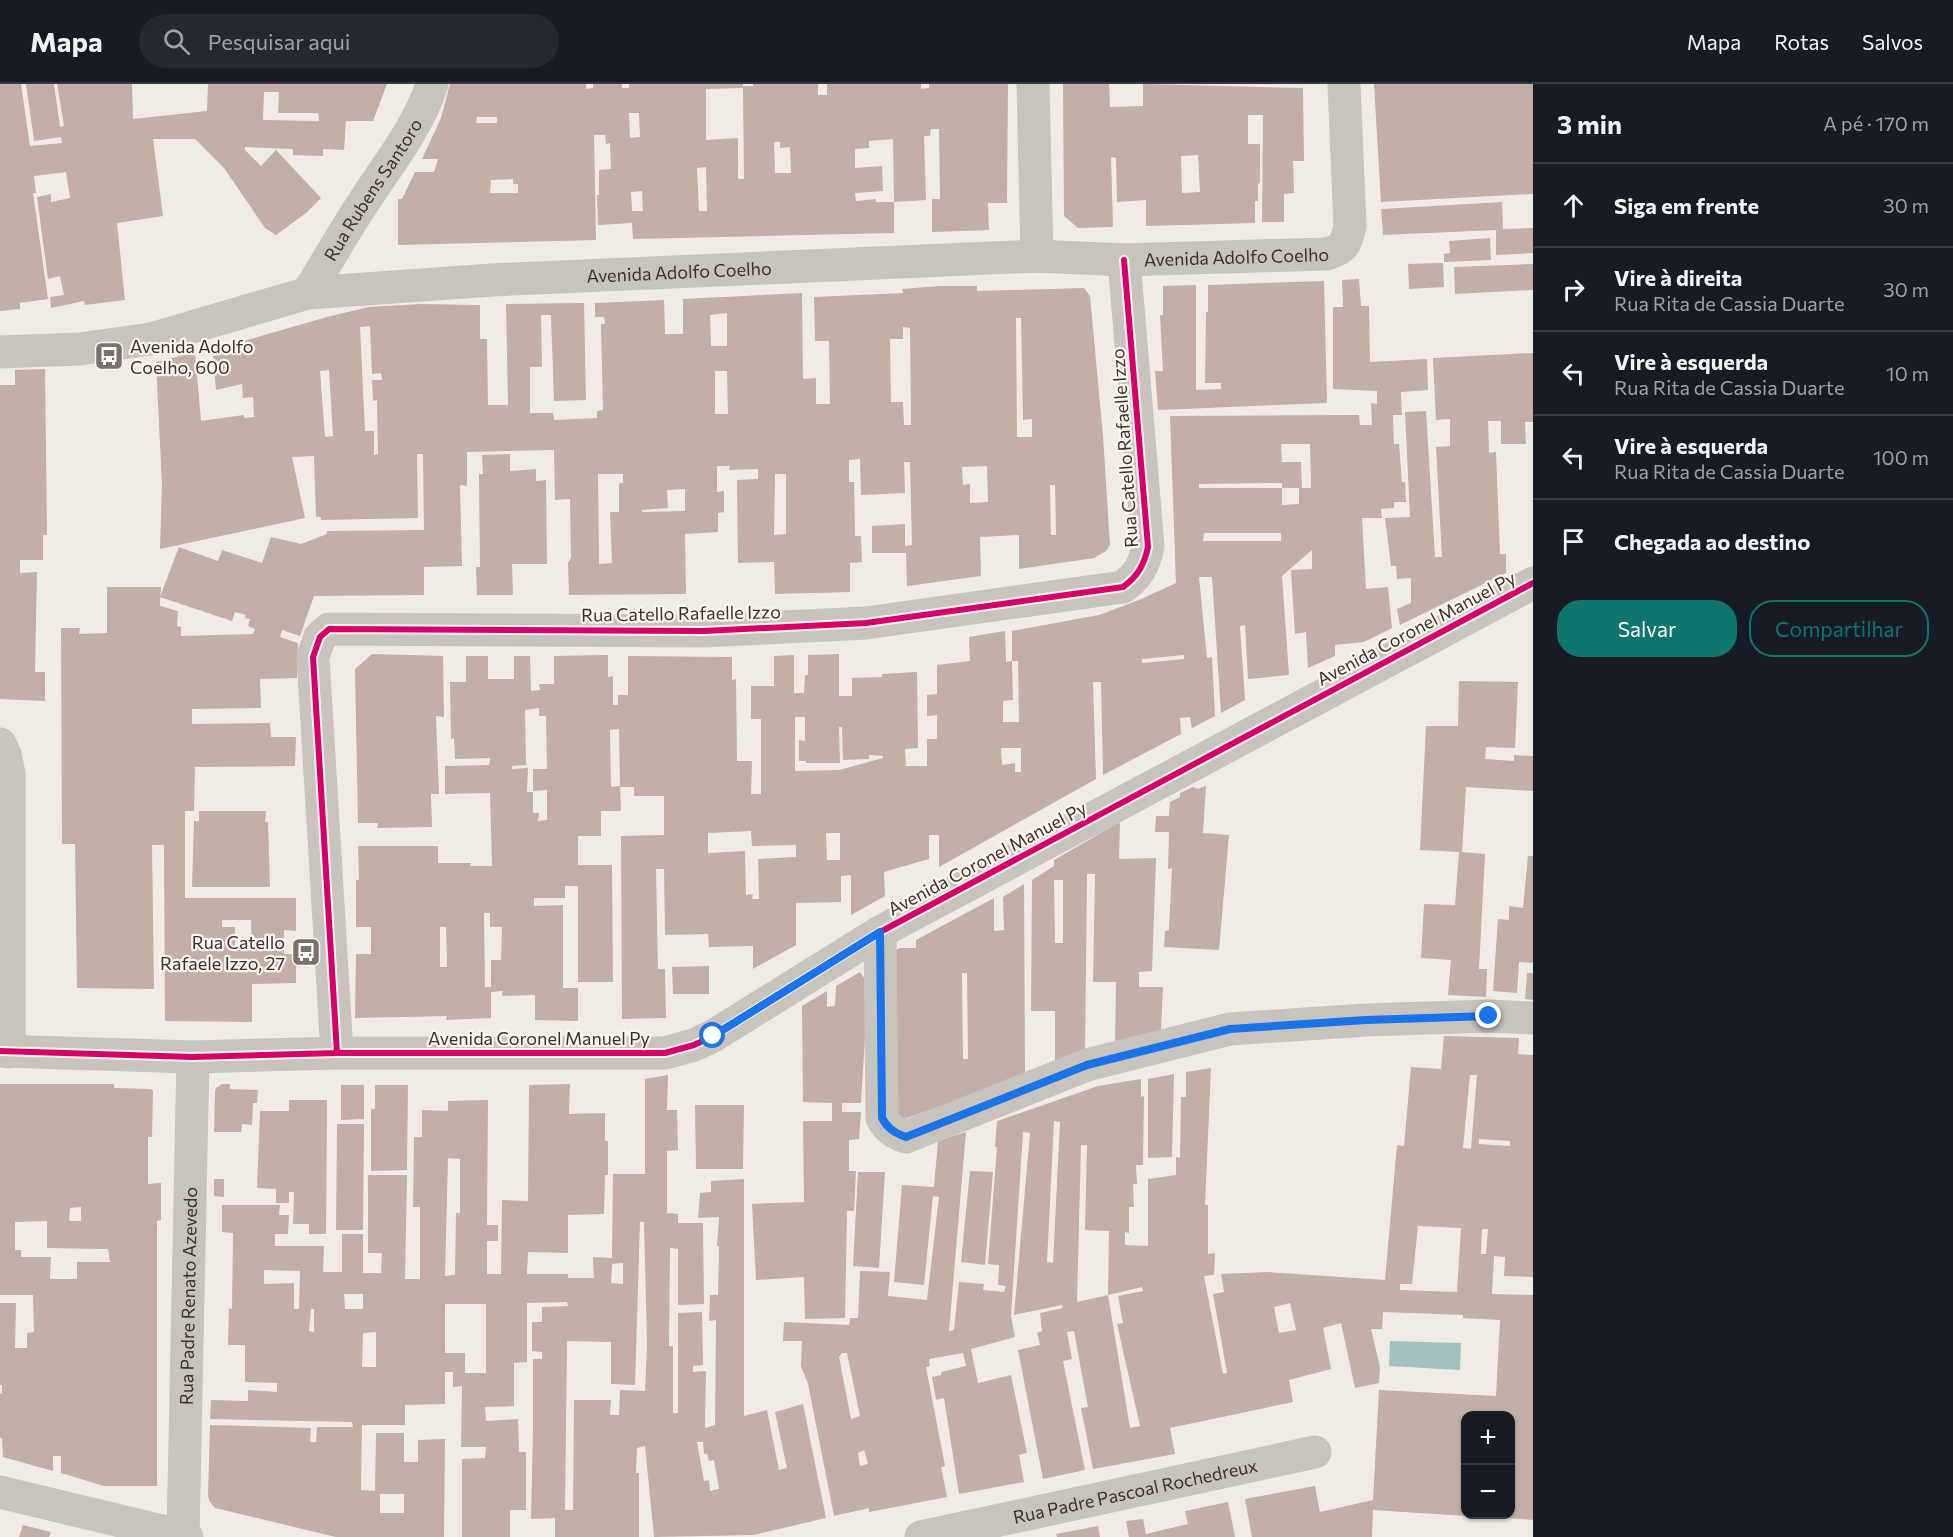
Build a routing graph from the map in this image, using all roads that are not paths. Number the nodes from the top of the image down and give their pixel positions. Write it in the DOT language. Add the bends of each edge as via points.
graph roads {
  1 [pos="432,84"];
  2 [pos="1034,84"];
  3 [pos="1344,84"];
  4 [pos="1037,256"];
  5 [pos="1124,260"];
  6 [pos="308,293"];
  7 [pos="0,352"];
  8 [pos="1533,583"];
  9 [pos="0,744"];
  10 [pos="880,932"];
  11 [pos="1533,1018"];
  12 [pos="5,1051"];
  13 [pos="337,1053"];
  14 [pos="193,1057"];
  15 [pos="1316,1452"];
  16 [pos="0,1492"];
  17 [pos="185,1537"];
  18 [pos="921,1537"];
  1 -- 6 [label="street, Rua Rubens Santoro" via="404,143"];
  2 -- 4 [label="street"];
  3 -- 5 [label="street, Avenida Adolfo Coelho" via="1350,227 1346,244 1326,254"];
  4 -- 5 [label="street, Avenida Adolfo Coelho"];
  4 -- 6 [label="street, Avenida Adolfo Coelho" via="504,279"];
  5 -- 13 [label="street, Rua Catello Rafaelle Izzo" via="1148,547 1144,566 1123,587 866,623 704,631 329,629 320,637 313,657"];
  6 -- 7 [label="street, Avenida Adolfo Coelho" via="151,339 79,350"];
  8 -- 10 [label="street, Avenida Coronel Manuel Py"];
  9 -- 12 [label="street" via="9,774"];
  10 -- 11 [label="street" via="882,1118 887,1127 906,1137 1087,1065 1230,1029 1388,1019"];
  10 -- 13 [label="street, Avenida Coronel Manuel Py" via="713,1036 665,1053"];
  12 -- 14 [label="street, Avenida Coronel Manuel Py"];
  13 -- 14 [label="street, Avenida Coronel Manuel Py"];
  14 -- 17 [label="street, Rua Padre Renato Azevedo"];
  15 -- 18 [label="street, Rua Padre Pascoal Rochedreux"];
  16 -- 17 [label="street"];
}
